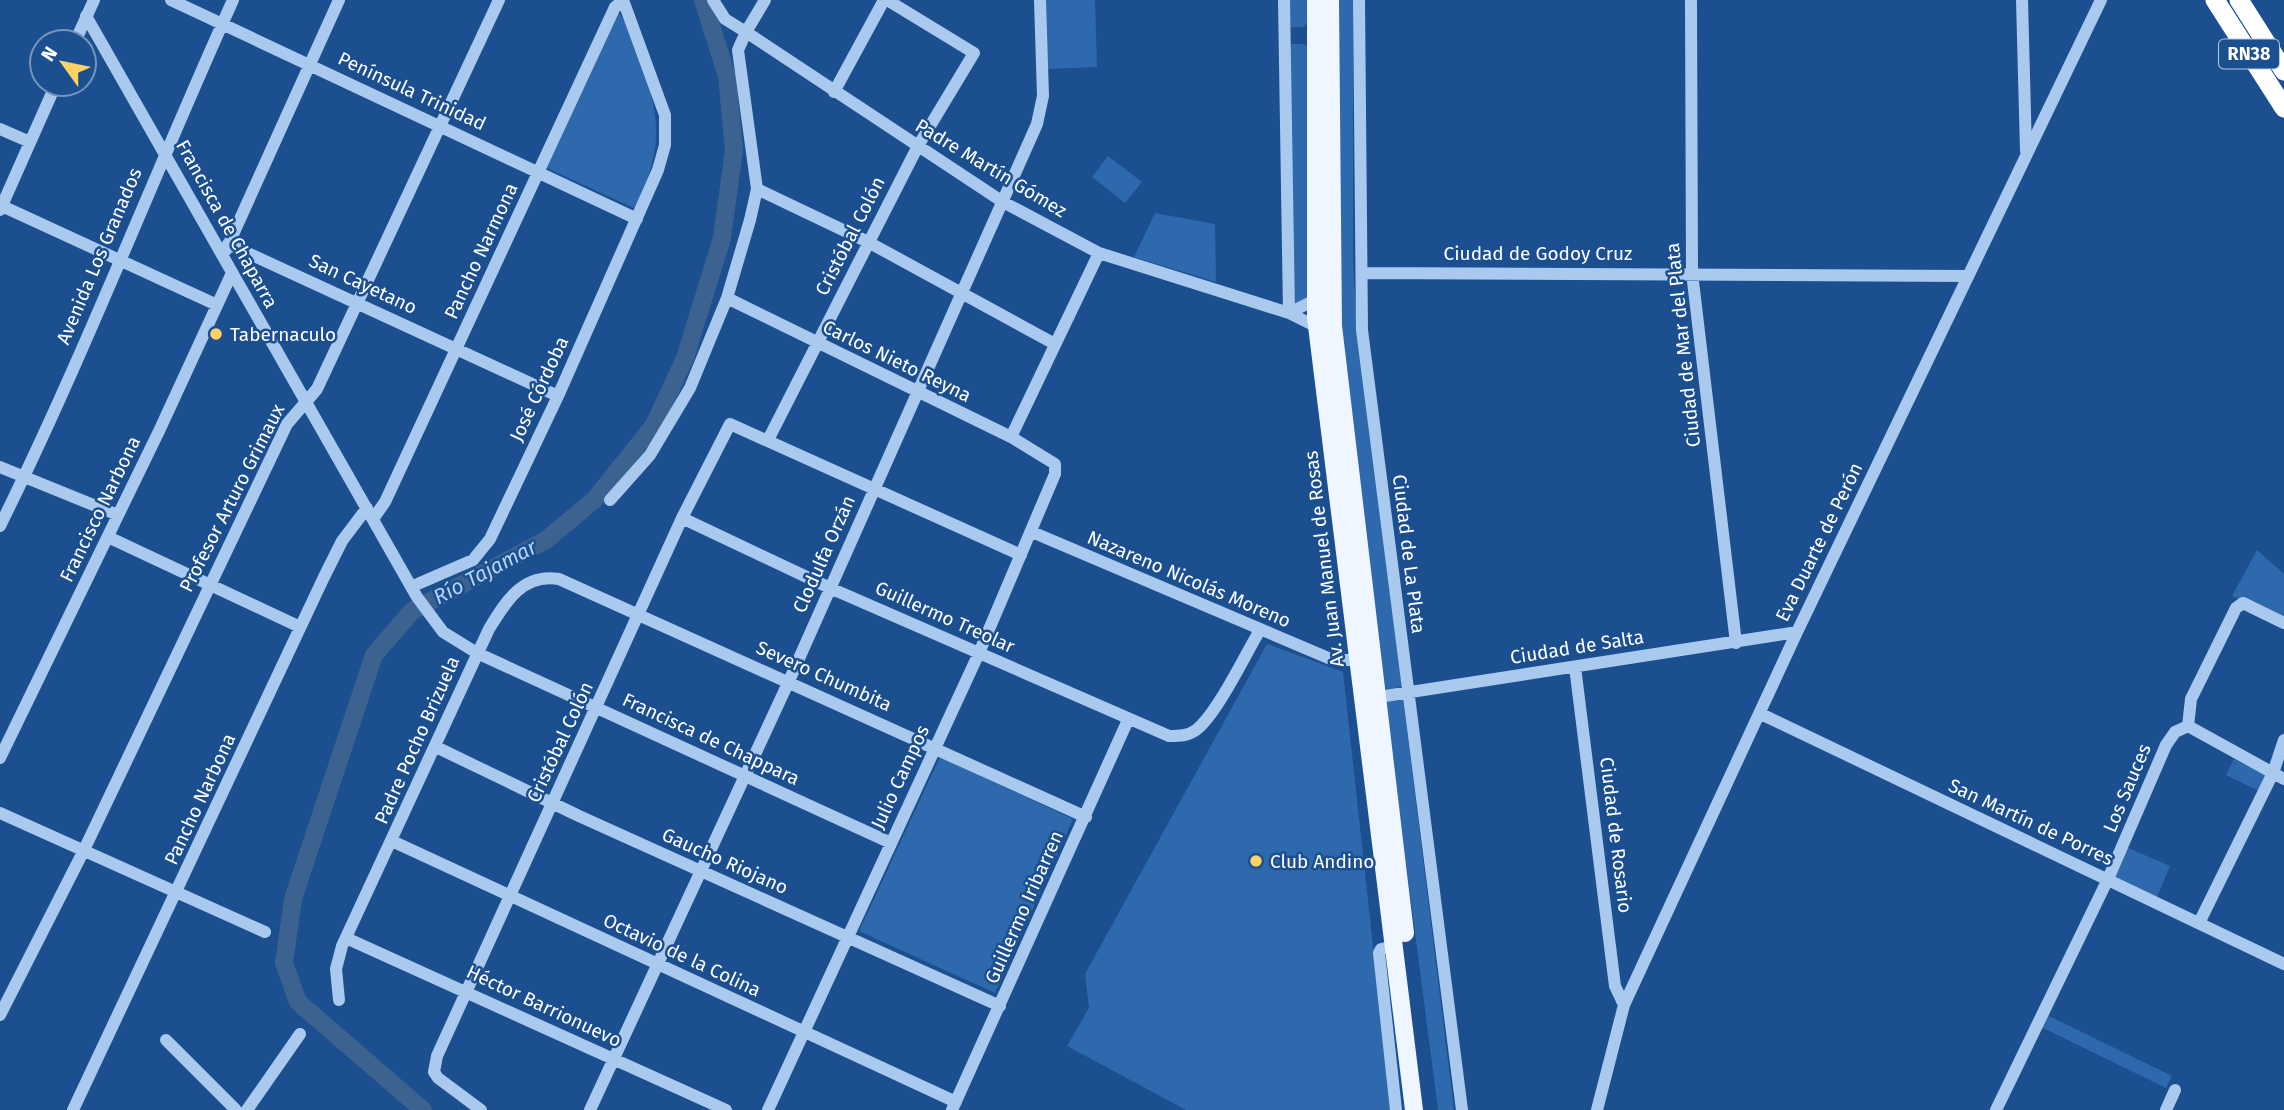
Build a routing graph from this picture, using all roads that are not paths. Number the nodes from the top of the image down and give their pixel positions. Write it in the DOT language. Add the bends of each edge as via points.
graph roads {
  1 [pos="94,0"];
  2 [pos="171,0"];
  3 [pos="233,0"];
  4 [pos="340,0"];
  5 [pos="499,0"];
  6 [pos="713,0"];
  7 [pos="765,0"];
  8 [pos="886,0"];
  9 [pos="1040,0"];
  10 [pos="1284,0"];
  11 [pos="1316,0"];
  12 [pos="1330,0"];
  13 [pos="1359,0"];
  14 [pos="1691,0"];
  15 [pos="2022,0"];
  16 [pos="2101,0"];
  17 [pos="2215,0"];
  18 [pos="2239,0"];
  19 [pos="623,1"];
  20 [pos="86,16"];
  21 [pos="223,23"];
  22 [pos="81,28"];
  23 [pos="746,32"];
  24 [pos="311,65"];
  25 [pos="2284,71"];
  26 [pos="834,92"];
  27 [pos="50,98"];
  28 [pos="2284,108"];
  29 [pos="440,125"];
  30 [pos="0,129"];
  31 [pos="30,142"];
  32 [pos="918,146"];
  33 [pos="165,150"];
  34 [pos="2026,155"];
  35 [pos="539,172"];
  36 [pos="757,189"];
  37 [pos="1003,202"];
  38 [pos="1,208"];
  39 [pos="636,219"];
  40 [pos="868,242"];
  41 [pos="228,244"];
  42 [pos="1099,253"];
  43 [pos="223,257"];
  44 [pos="119,262"];
  45 [pos="1362,273"];
  46 [pos="1692,273"];
  47 [pos="231,275"];
  48 [pos="1966,276"];
  49 [pos="962,293"];
  50 [pos="727,298"];
  51 [pos="1315,300"];
  52 [pos="360,303"];
  53 [pos="217,305"];
  54 [pos="1289,313"];
  55 [pos="1317,327"];
  56 [pos="817,343"];
  57 [pos="1053,343"];
  58 [pos="457,349"];
  59 [pos="917,394"];
  60 [pos="558,396"];
  61 [pos="304,402"];
  62 [pos="1011,437"];
  63 [pos="768,440"];
  64 [pos="1050,459"];
  65 [pos="0,467"];
  66 [pos="24,478"];
  67 [pos="873,491"];
  68 [pos="610,500"];
  69 [pos="370,513"];
  70 [pos="118,515"];
  71 [pos="682,518"];
  72 [pos="0,526"];
  73 [pos="1032,532"];
  74 [pos="108,537"];
  75 [pos="1021,555"];
  76 [pos="544,577"];
  77 [pos="209,585"];
  78 [pos="831,589"];
  79 [pos="415,592"];
  80 [pos="640,614"];
  81 [pos="2284,623"];
  82 [pos="300,627"];
  83 [pos="1260,631"];
  84 [pos="1797,632"];
  85 [pos="1736,643"];
  86 [pos="477,653"];
  87 [pos="979,653"];
  88 [pos="1366,660"];
  89 [pos="1575,667"];
  90 [pos="789,681"];
  91 [pos="1408,692"];
  92 [pos="1371,698"];
  93 [pos="597,708"];
  94 [pos="1761,715"];
  95 [pos="1128,720"];
  96 [pos="2188,726"];
  97 [pos="2284,740"];
  98 [pos="436,747"];
  99 [pos="935,747"];
  100 [pos="0,758"];
  101 [pos="745,776"];
  102 [pos="2278,776"];
  103 [pos="552,803"];
  104 [pos="0,813"];
  105 [pos="1086,817"];
  106 [pos="392,841"];
  107 [pos="891,844"];
  108 [pos="83,852"];
  109 [pos="701,870"];
  110 [pos="2108,880"];
  111 [pos="177,894"];
  112 [pos="509,897"];
  113 [pos="2199,923"];
  114 [pos="265,932"];
  115 [pos="346,938"];
  116 [pos="848,938"];
  117 [pos="1395,946"];
  118 [pos="2284,964"];
  119 [pos="659,965"];
  120 [pos="466,992"];
  121 [pos="339,1000"];
  122 [pos="1624,1005"];
  123 [pos="1000,1006"];
  124 [pos="0,1015"];
  125 [pos="804,1033"];
  126 [pos="300,1034"];
  127 [pos="166,1040"];
  128 [pos="614,1059"];
  129 [pos="2175,1090"];
  130 [pos="954,1106"];
  131 [pos="73,1110"];
  132 [pos="236,1110"];
  133 [pos="247,1110"];
  134 [pos="481,1110"];
  135 [pos="590,1110"];
  136 [pos="726,1110"];
  137 [pos="768,1110"];
  138 [pos="1396,1110"];
  139 [pos="1414,1110"];
  140 [pos="1426,1110"];
  141 [pos="1462,1110"];
  142 [pos="1597,1110"];
  143 [pos="1996,1110"];
  144 [pos="2166,1110"];
  1 -- 20 [label="street"];
  2 -- 21 [label="street, Península Trinidad"];
  3 -- 21 [label="street, Avenida Los Granados"];
  4 -- 24 [label="street"];
  5 -- 29 [label="street, Profesor Arturo Grimaux"];
  6 -- 23 [label="street" via="725,19"];
  7 -- 23 [label="street"];
  8 -- 26 [label="street"];
  8 -- 32 [label="street, Cristóbal Colón" via="974,53"];
  9 -- 37 [label="street, Clodulfa Orzán" via="1042,111"];
  10 -- 54 [label="street"];
  11 -- 51 [label="main road, Av. Juan Manuel de Rosas"];
  12 -- 88 [label="main road, Av. Juan Manuel de Rosas" via="1333,326"];
  13 -- 45 [label="street, Ciudad de La Plata"];
  14 -- 46 [label="street, Ciudad de Mar del Plata"];
  15 -- 34 [label="street"];
  16 -- 34 [label="street, Eva Duarte de Perón"];
  17 -- 28 [label="highway, RN38"];
  18 -- 25 [label="highway, RN38"];
  19 -- 35 [label="street, Pancho Narmona" via="615,7"];
  19 -- 39 [label="street, José Córdoba" via="664,115 665,145"];
  20 -- 22 [label="street"];
  20 -- 33 [label="street, Francisca de Chaparra"];
  21 -- 24 [label="street, Península Trinidad"];
  21 -- 33 [label="street, Avenida Los Granados"];
  23 -- 26 [label="street, Padre Martín Gómez"];
  23 -- 36 [label="street" via="738,50"];
  24 -- 29 [label="street, Península Trinidad"];
  24 -- 41 [label="street"];
  26 -- 32 [label="street, Padre Martín Gómez"];
  27 -- 31 [label="street"];
  29 -- 35 [label="street, Península Trinidad"];
  29 -- 52 [label="street, Profesor Arturo Grimaux"];
  30 -- 31 [label="street"];
  31 -- 38 [label="street"];
  32 -- 37 [label="street, Padre Martín Gómez"];
  32 -- 40 [label="street, Cristóbal Colón"];
  33 -- 43 [label="street, Francisca de Chaparra"];
  33 -- 44 [label="street, Avenida Los Granados"];
  34 -- 48 [label="street, Eva Duarte de Perón"];
  35 -- 39 [label="street, Península Trinidad"];
  35 -- 58 [label="street, Pancho Narmona"];
  36 -- 40 [label="street"];
  36 -- 50 [label="street"];
  37 -- 42 [label="street, Padre Martín Gómez"];
  37 -- 49 [label="street, Clodulfa Orzán"];
  38 -- 44 [label="street"];
  39 -- 60 [label="street, José Córdoba"];
  40 -- 49 [label="street"];
  40 -- 56 [label="street, Cristóbal Colón"];
  41 -- 43 [label="street"];
  41 -- 52 [label="street, San Cayetano"];
  42 -- 54 [label="street, Padre Martín Gómez"];
  42 -- 57 [label="street"];
  43 -- 47 [label="street, Francisca de Chaparra"];
  44 -- 53 [label="street"];
  44 -- 66 [label="street, Avenida Los Granados"];
  45 -- 46 [label="street, Ciudad de Godoy Cruz"];
  45 -- 91 [label="street, Ciudad de La Plata" via="1362,330"];
  46 -- 48 [label="street, Ciudad de Godoy Cruz"];
  46 -- 85 [label="street, Ciudad de Mar del Plata"];
  47 -- 53 [label="street, Francisco Narbona"];
  47 -- 61 [label="street, Francisca de Chaparra"];
  48 -- 84 [label="street, Eva Duarte de Perón"];
  49 -- 57 [label="street"];
  49 -- 59 [label="street, Clodulfa Orzán"];
  50 -- 56 [label="street, Carlos Nieto Reyna"];
  50 -- 68 [label="street" via="669,426"];
  51 -- 54 [label="street"];
  51 -- 55 [label="main road, Av. Juan Manuel de Rosas"];
  52 -- 58 [label="street, San Cayetano"];
  52 -- 61 [label="street, Profesor Arturo Grimaux" via="317,389"];
  53 -- 70 [label="street, Francisco Narbona"];
  54 -- 55 [label="street, Padre Martín Gómez"];
  55 -- 88 [label="main road, Av. Juan Manuel de Rosas"];
  56 -- 59 [label="street, Carlos Nieto Reyna"];
  56 -- 63 [label="street, Cristóbal Colón"];
  57 -- 62 [label="street"];
  58 -- 60 [label="street, San Cayetano"];
  58 -- 69 [label="street, Pancho Narmona" via="384,502"];
  59 -- 62 [label="street, Carlos Nieto Reyna"];
  59 -- 67 [label="street, Clodulfa Orzán"];
  60 -- 79 [label="street, José Córdoba" via="482,552"];
  61 -- 69 [label="street, Francisca de Chaparra"];
  61 -- 77 [label="street, Profesor Arturo Grimaux" via="287,424"];
  62 -- 64 [label="street, Carlos Nieto Reyna"];
  63 -- 67 [label="street"];
  63 -- 71 [label="street, Cristóbal Colón" via="730,424"];
  64 -- 73 [label="street, Julio Campos" via="1055,474"];
  65 -- 66 [label="street"];
  66 -- 70 [label="street"];
  66 -- 72 [label="street, Avenida Los Granados"];
  67 -- 75 [label="street"];
  67 -- 78 [label="street, Clodulfa Orzán"];
  69 -- 79 [label="street, Francisca de Chaparra"];
  69 -- 82 [label="street, Pancho Narbona" via="342,541"];
  70 -- 74 [label="street, Francisco Narbona"];
  71 -- 78 [label="street, Guillermo Treolar"];
  71 -- 80 [label="street, Cristóbal Colón"];
  73 -- 75 [label="street, Julio Campos"];
  73 -- 83 [label="street, Nazareno Nicolás Moreno"];
  74 -- 77 [label="street"];
  74 -- 100 [label="street, Francisco Narbona"];
  75 -- 87 [label="street, Julio Campos"];
  76 -- 80 [label="street, Severo Chumbita" via="559,579"];
  76 -- 86 [label="street, Padre Pocho Brizuela" via="533,579 511,597"];
  77 -- 82 [label="street"];
  77 -- 108 [label="street, Profesor Arturo Grimaux"];
  78 -- 87 [label="street, Guillermo Treolar"];
  78 -- 90 [label="street, Clodulfa Orzán"];
  79 -- 86 [label="street, Francisca de Chappara" via="443,632"];
  80 -- 90 [label="street, Severo Chumbita"];
  80 -- 93 [label="street, Cristóbal Colón"];
  81 -- 96 [label="street" via="2243,603 2236,608 2191,699"];
  82 -- 111 [label="street, Pancho Narbona"];
  83 -- 88 [label="street, Nazareno Nicolás Moreno" via="1333,660"];
  83 -- 95 [label="street, Guillermo Treolar" via="1195,731 1169,736"];
  84 -- 85 [label="street, Ciudad de Salta"];
  84 -- 94 [label="street, Eva Duarte de Perón"];
  85 -- 89 [label="street, Ciudad de Salta"];
  86 -- 93 [label="street, Francisca de Chappara"];
  86 -- 98 [label="street, Padre Pocho Brizuela"];
  87 -- 95 [label="street, Guillermo Treolar"];
  87 -- 99 [label="street, Julio Campos"];
  88 -- 92 [label="main road, Av. Juan Manuel de Rosas"];
  89 -- 91 [label="street, Ciudad de Salta"];
  89 -- 122 [label="street, Ciudad de Rosario" via="1615,986"];
  90 -- 99 [label="street, Severo Chumbita"];
  90 -- 101 [label="street, Clodulfa Orzán"];
  91 -- 92 [label="street, Ciudad de Salta"];
  91 -- 141 [label="street, Ciudad de La Plata"];
  92 -- 117 [label="main road, Av. Juan Manuel de Rosas"];
  92 -- 140 [label="main road, Av. Juan Manuel de Rosas"];
  93 -- 101 [label="street, Francisca de Chappara"];
  93 -- 103 [label="street, Cristóbal Colón"];
  94 -- 110 [label="street, San Martín de Porres"];
  94 -- 122 [label="street, Eva Duarte de Perón"];
  95 -- 105 [label="street, Guillermo Iribarren"];
  96 -- 102 [label="street"];
  96 -- 110 [label="street, Los Sauces" via="2175,732 2166,745"];
  97 -- 102 [label="street"];
  98 -- 103 [label="street, Gaucho Riojano"];
  98 -- 106 [label="street, Padre Pocho Brizuela"];
  99 -- 105 [label="street, Severo Chumbita"];
  99 -- 107 [label="street, Julio Campos"];
  101 -- 107 [label="street, Francisca de Chappara"];
  101 -- 109 [label="street, Clodulfa Orzán"];
  102 -- 113 [label="street"];
  103 -- 109 [label="street, Gaucho Riojano"];
  103 -- 112 [label="street, Cristóbal Colón"];
  104 -- 108 [label="street"];
  105 -- 123 [label="street, Guillermo Iribarren"];
  106 -- 112 [label="street, Octavio de la Colina"];
  106 -- 115 [label="street, Padre Pocho Brizuela"];
  107 -- 116 [label="street, Julio Campos"];
  108 -- 111 [label="street"];
  108 -- 124 [label="street, Profesor Arturo Grimaux"];
  109 -- 116 [label="street, Gaucho Riojano"];
  109 -- 119 [label="street, Clodulfa Orzán"];
  110 -- 113 [label="street, San Martín de Porres"];
  110 -- 143 [label="street, Los Sauces"];
  111 -- 114 [label="street"];
  111 -- 131 [label="street, Pancho Narbona"];
  112 -- 119 [label="street, Octavio de la Colina"];
  112 -- 120 [label="street, Cristóbal Colón"];
  113 -- 118 [label="street, San Martín de Porres"];
  115 -- 120 [label="street, Héctor Barrionuevo"];
  115 -- 121 [label="street, Padre Pocho Brizuela" via="336,969"];
  116 -- 123 [label="street, Gaucho Riojano"];
  116 -- 125 [label="street, Julio Campos"];
  117 -- 138 [label="street" via="1378,953"];
  117 -- 139 [label="main road, Av. Juan Manuel de Rosas"];
  119 -- 125 [label="street, Octavio de la Colina"];
  119 -- 128 [label="street, Clodulfa Orzán"];
  120 -- 128 [label="street, Héctor Barrionuevo"];
  120 -- 134 [label="street, Cristóbal Colón" via="434,1064 438,1078"];
  122 -- 142 [label="street, Eva Duarte de Perón"];
  123 -- 130 [label="street, Guillermo Iribarren"];
  125 -- 130 [label="street, Octavio de la Colina"];
  125 -- 137 [label="street, Julio Campos"];
  126 -- 133 [label="street"];
  127 -- 132 [label="street"];
  128 -- 135 [label="street, Clodulfa Orzán"];
  128 -- 136 [label="street, Héctor Barrionuevo"];
  129 -- 144 [label="street"];
}
